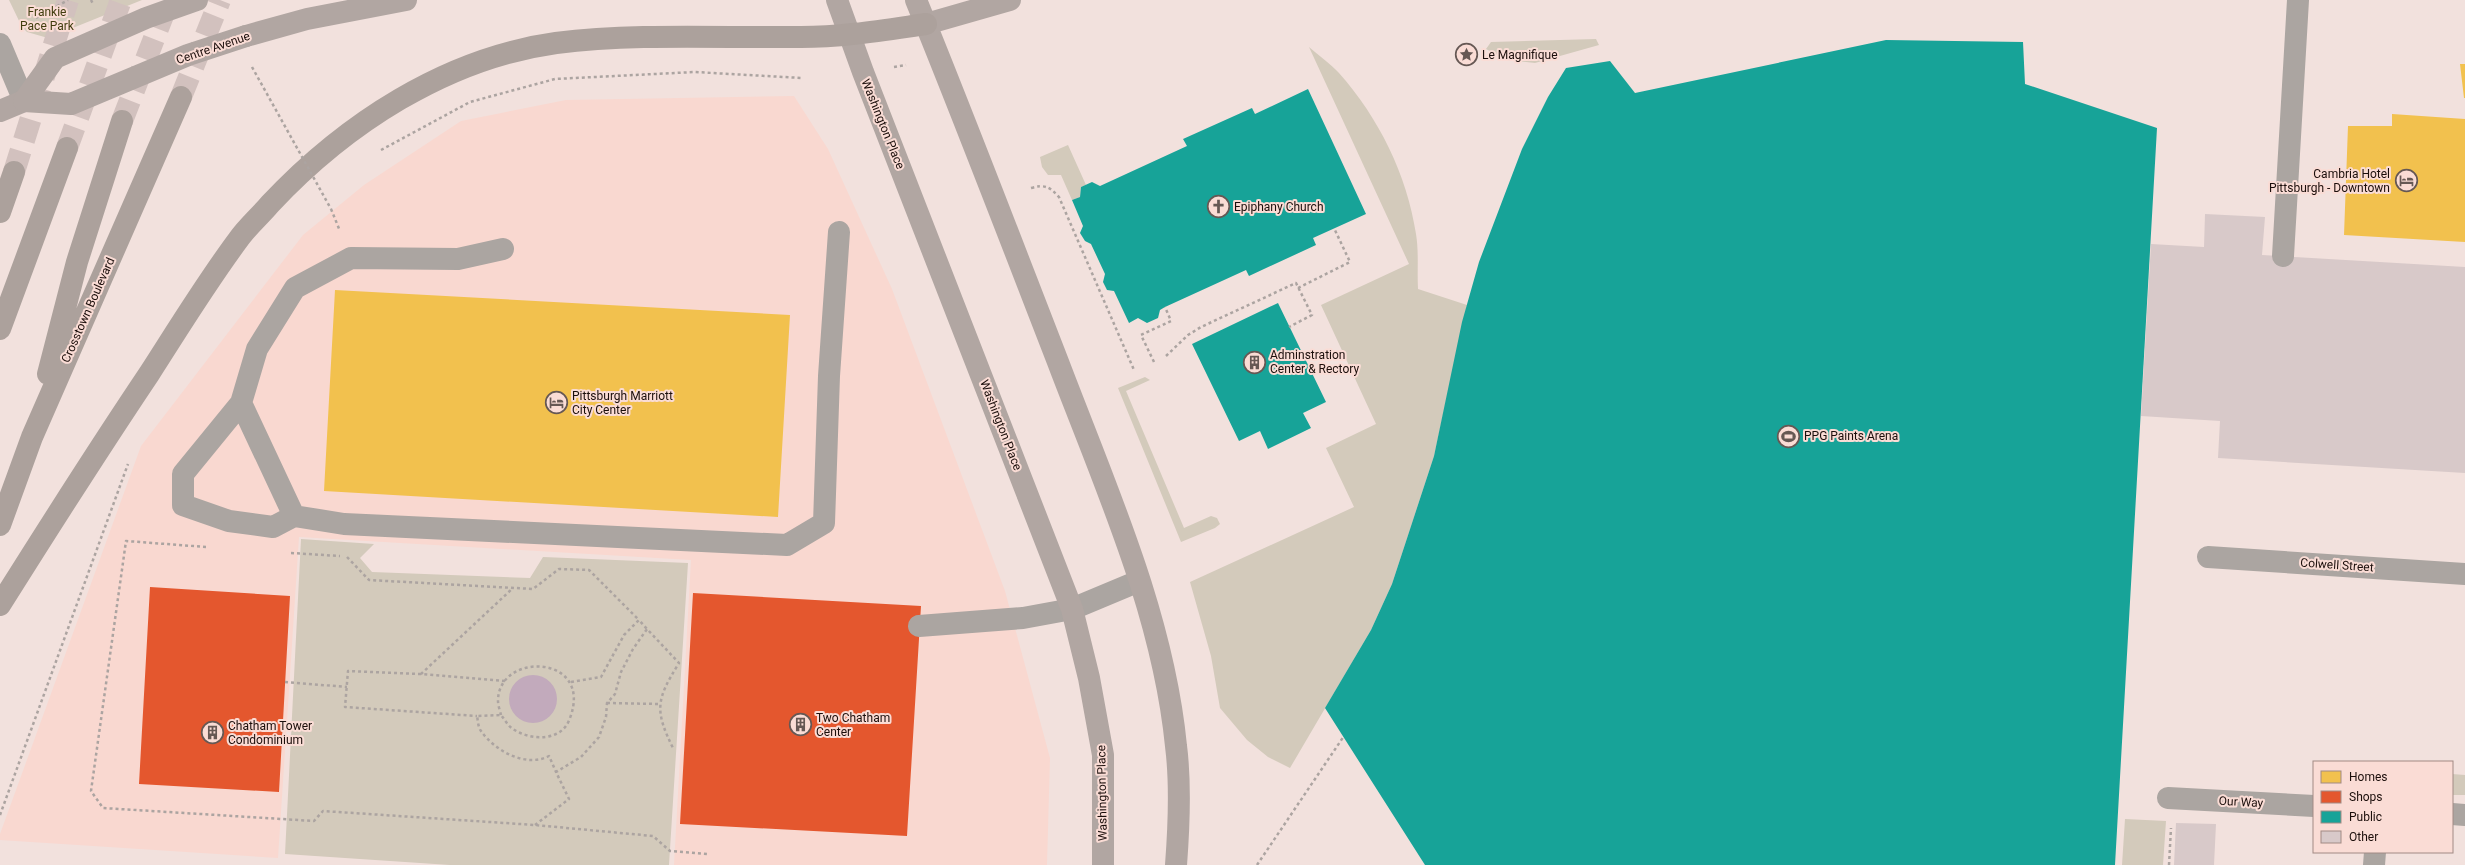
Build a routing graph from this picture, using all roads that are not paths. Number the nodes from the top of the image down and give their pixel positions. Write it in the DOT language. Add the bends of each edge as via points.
graph roads {
  1 [pos="197,0"];
  2 [pos="406,0"];
  3 [pos="837,0"];
  4 [pos="916,0"];
  5 [pos="1010,0"];
  6 [pos="2298,0"];
  7 [pos="926,24"];
  8 [pos="849,35"];
  9 [pos="0,44"];
  10 [pos="181,97"];
  11 [pos="24,101"];
  12 [pos="0,111"];
  13 [pos="122,121"];
  14 [pos="67,148"];
  15 [pos="14,172"];
  16 [pos="0,212"];
  17 [pos="839,232"];
  18 [pos="503,249"];
  19 [pos="2283,256"];
  20 [pos="0,328"];
  21 [pos="241,403"];
  22 [pos="32,437"];
  23 [pos="294,516"];
  24 [pos="0,525"];
  25 [pos="2208,557"];
  26 [pos="2465,574"];
  27 [pos="1139,581"];
  28 [pos="0,605"];
  29 [pos="1072,609"];
  30 [pos="919,626"];
  31 [pos="2168,798"];
  32 [pos="2313,806"];
  33 [pos="2453,814"];
  34 [pos="2465,815"];
  35 [pos="2375,853"];
  36 [pos="1103,865"];
  37 [pos="1176,865"];
  38 [pos="2374,865"];
  1 -- 11 [label="main road, bridge" via="146,18 55,58"];
  2 -- 11 [label="main road, Centre Avenue, bridge" via="307,19 246,36 188,56 70,104"];
  3 -- 8 [label="main road, Washington Place"];
  4 -- 7 [label="main road"];
  5 -- 7 [label="main road"];
  6 -- 19 [label="street"];
  7 -- 8 [label="highway"];
  7 -- 27 [label="main road" via="1074,404"];
  8 -- 28 [label="highway" via="606,39 556,43 516,51 474,64 436,80 395,102 342,138 294,179 239,238 78,481"];
  8 -- 29 [label="main road, Washington Place"];
  9 -- 11 [label="street"];
  10 -- 22 [label="highway, Crosstown Boulevard"];
  11 -- 12 [label="main road, Centre Avenue"];
  13 -- 22 [label="highway" via="77,262"];
  14 -- 20 [label="highway"];
  15 -- 16 [label="highway"];
  17 -- 23 [label="street" via="829,376 824,523 787,545 344,524"];
  18 -- 21 [label="street" via="458,259 351,258 295,288 257,349"];
  21 -- 23 [label="street"];
  21 -- 23 [label="street" via="183,474 183,505 229,521 273,527"];
  22 -- 24 [label="highway, Crosstown Boulevard"];
  25 -- 26 [label="street, Colwell Street"];
  27 -- 29 [label="street"];
  27 -- 37 [label="main road" via="1162,659 1177,747"];
  29 -- 30 [label="street" via="1023,618"];
  29 -- 36 [label="main road, Washington Place" via="1089,678 1102,755"];
  31 -- 32 [label="street, Our Way"];
  33 -- 34 [label="street"];
  35 -- 38 [label="street"];
}
